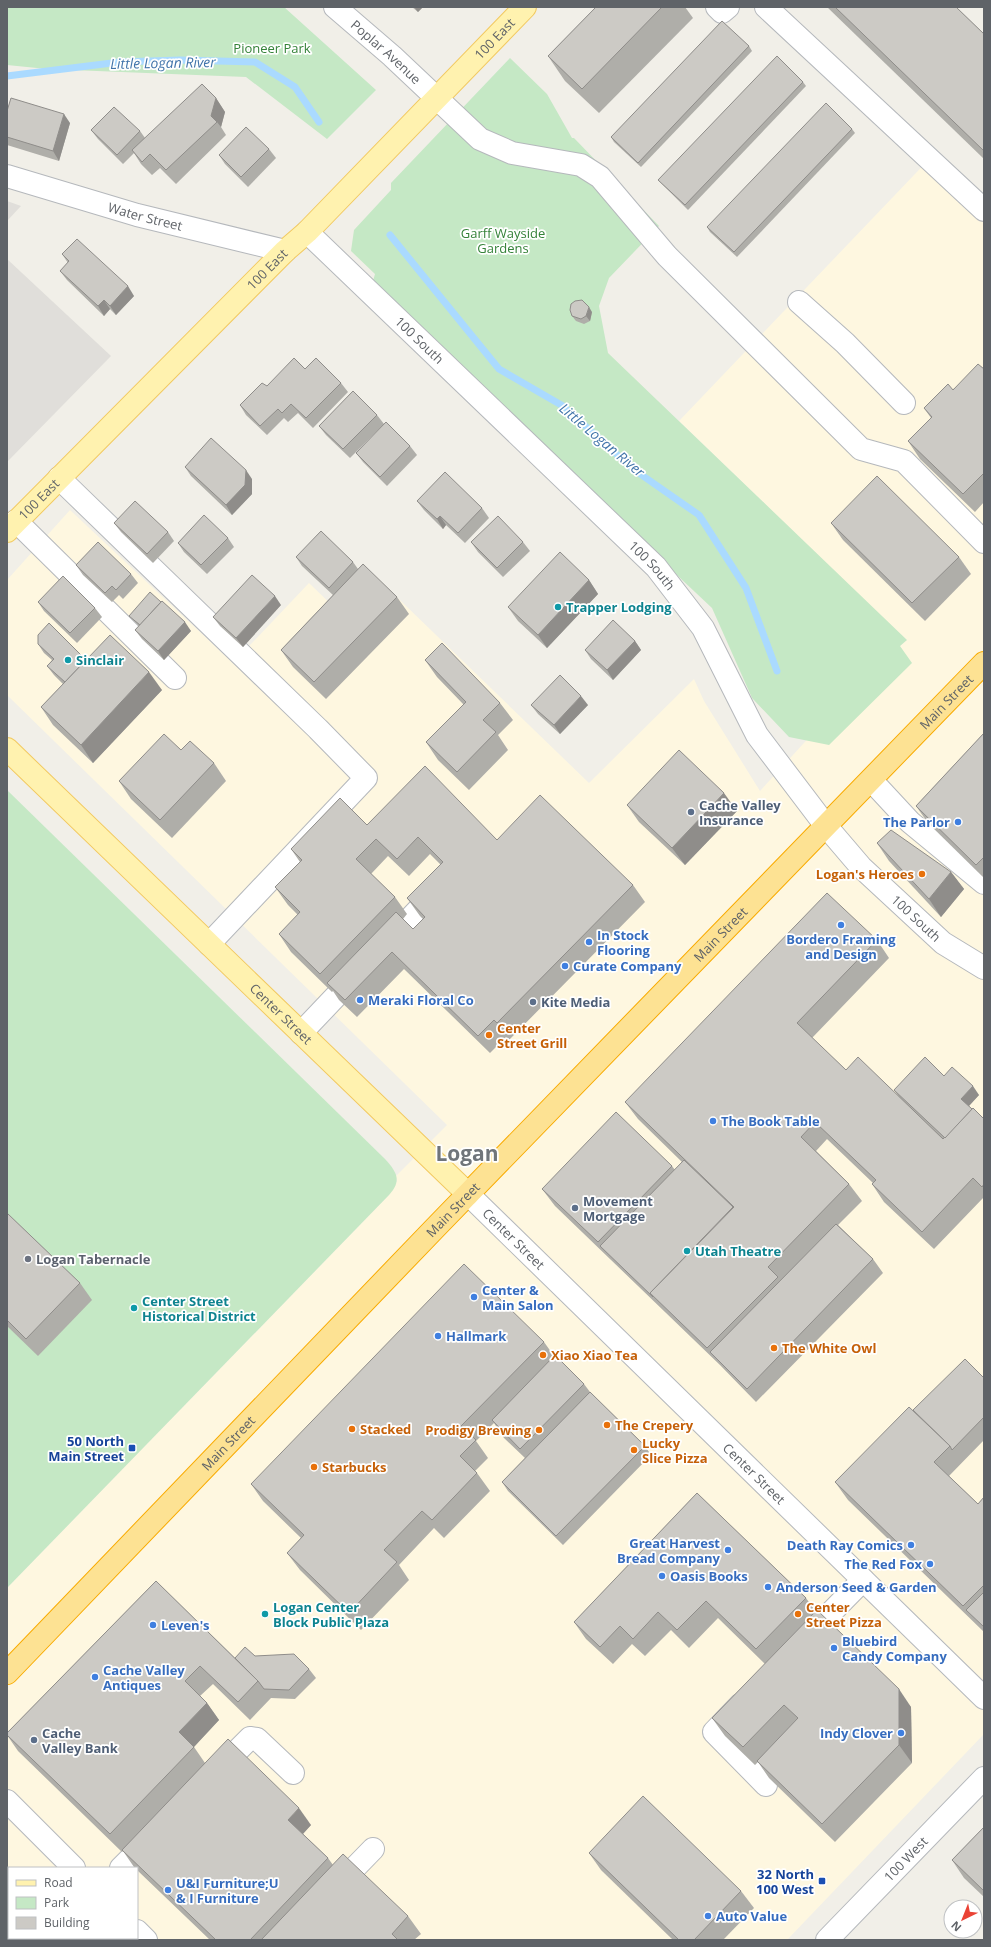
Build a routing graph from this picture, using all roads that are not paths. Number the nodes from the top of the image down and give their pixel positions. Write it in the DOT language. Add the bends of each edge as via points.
graph roads {
  1 [pos="335,7"];
  2 [pos="525,7"];
  3 [pos="717,7"];
  4 [pos="728,7"];
  5 [pos="766,7"];
  6 [pos="428,106"];
  7 [pos="7,176"];
  8 [pos="984,210"];
  9 [pos="307,232"];
  10 [pos="285,252"];
  11 [pos="799,302"];
  12 [pos="904,403"];
  13 [pos="58,478"];
  14 [pos="12,526"];
  15 [pos="984,542"];
  16 [pos="984,663"];
  17 [pos="175,678"];
  18 [pos="7,749"];
  19 [pos="871,780"];
  20 [pos="826,826"];
  21 [pos="444,883"];
  22 [pos="984,883"];
  23 [pos="209,944"];
  24 [pos="984,968"];
  25 [pos="301,1033"];
  26 [pos="468,1194"];
  27 [pos="863,1580"];
  28 [pos="790,1654"];
  29 [pos="7,1673"];
  30 [pos="752,1693"];
  31 [pos="984,1698"];
  32 [pos="292,1773"];
  33 [pos="984,1778"];
  34 [pos="766,1785"];
  35 [pos="201,1788"];
  36 [pos="7,1802"];
  37 [pos="162,1827"];
  38 [pos="373,1849"];
  39 [pos="73,1867"];
  40 [pos="123,1867"];
  41 [pos="324,1900"];
  42 [pos="138,1932"];
  43 [pos="146,1940"];
  44 [pos="827,1940"];
  1 -- 6 [label="street, Poplar Avenue" via="392,56"];
  2 -- 6 [label="main road, 100 East"];
  3 -- 4 [label="street" via="722,12"];
  5 -- 8 [label="street"];
  6 -- 9 [label="main road, 100 East"];
  6 -- 15 [label="street, Poplar Avenue" via="480,139 512,153 581,165 600,177 667,256 861,449 904,461"];
  7 -- 10 [label="street, Water Street" via="137,215"];
  9 -- 10 [label="main road, 100 East"];
  9 -- 20 [label="street, 100 South" via="656,567 703,628 757,735"];
  10 -- 13 [label="main road, 100 East"];
  11 -- 12 [label="street" via="845,343"];
  13 -- 14 [label="main road, 100 East"];
  13 -- 23 [label="street" via="318,728 366,778"];
  14 -- 17 [label="street"];
  16 -- 19 [label="highway, Main Street"];
  18 -- 23 [label="main road, Center Street"];
  19 -- 20 [label="highway, Main Street"];
  19 -- 22 [label="street" via="910,822"];
  20 -- 24 [label="street, 100 South" via="861,867 943,944"];
  20 -- 26 [label="highway, Main Street"];
  21 -- 25 [label="street"];
  23 -- 25 [label="main road, Center Street"];
  25 -- 26 [label="main road, Center Street"];
  26 -- 27 [label="street, Center Street"];
  26 -- 29 [label="highway, Main Street"];
  27 -- 28 [label="street"];
  27 -- 31 [label="street, Center Street"];
  30 -- 34 [label="street" via="714,1732"];
  32 -- 35 [label="street" via="257,1739 250,1738"];
  33 -- 44 [label="street, 100 West"];
  36 -- 39 [label="street"];
  37 -- 40 [label="street"];
  38 -- 41 [label="street"];
  42 -- 43 [label="street"];
}
